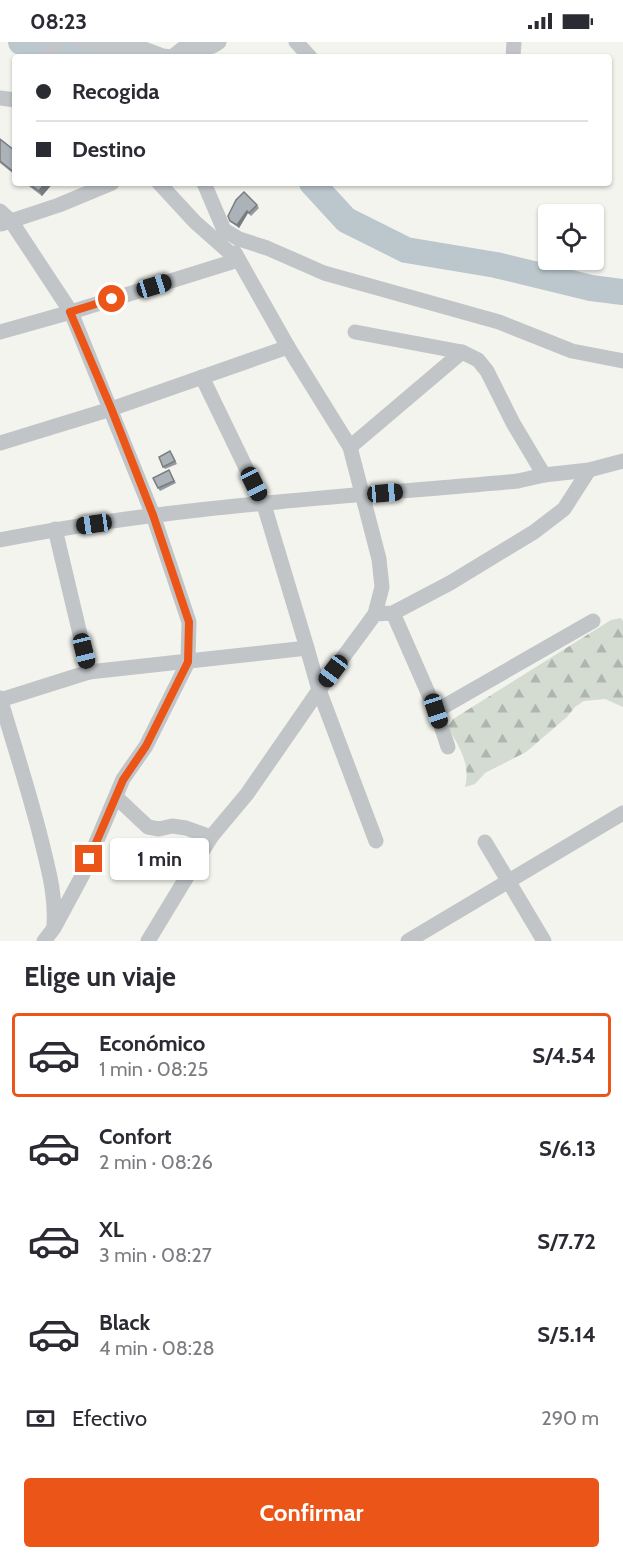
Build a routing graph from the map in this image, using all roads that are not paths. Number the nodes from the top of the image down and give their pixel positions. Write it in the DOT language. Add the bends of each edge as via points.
graph roads {
  1 [pos="80,42"];
  2 [pos="219,42"];
  3 [pos="296,42"];
  4 [pos="158,54"];
  5 [pos="175,54"];
  6 [pos="307,54"];
  7 [pos="105,186"];
  8 [pos="162,186"];
  9 [pos="205,186"];
  10 [pos="4,219"];
  11 [pos="224,230"];
  12 [pos="238,260"];
  13 [pos="70,312"];
  14 [pos="0,332"];
  15 [pos="355,332"];
  16 [pos="288,347"];
  17 [pos="462,352"];
  18 [pos="623,361"];
  19 [pos="202,377"];
  20 [pos="111,408"];
  21 [pos="0,443"];
  22 [pos="350,447"];
  23 [pos="623,461"];
  24 [pos="589,470"];
  25 [pos="544,475"];
  26 [pos="363,495"];
  27 [pos="264,505"];
  28 [pos="153,515"];
  29 [pos="55,529"];
  30 [pos="0,540"];
  31 [pos="393,613"];
  32 [pos="375,614"];
  33 [pos="593,621"];
  34 [pos="307,648"];
  35 [pos="188,662"];
  36 [pos="89,672"];
  37 [pos="319,690"];
  38 [pos="0,699"];
  39 [pos="436,711"];
  40 [pos="448,747"];
  41 [pos="116,797"];
  42 [pos="623,813"];
  43 [pos="211,837"];
  44 [pos="376,841"];
  45 [pos="485,842"];
  46 [pos="508,882"];
  47 [pos="54,928"];
  48 [pos="44,941"];
  49 [pos="148,941"];
  50 [pos="408,941"];
  51 [pos="544,941"];
  1 -- 4 [label="street" via="144,48"];
  2 -- 5 [label="street" via="204,50 182,48"];
  3 -- 6 [label="street"];
  7 -- 10 [label="street" via="59,205"];
  8 -- 12 [label="street"];
  9 -- 11 [label="street"];
  10 -- 13 [label="street"];
  11 -- 12 [label="street"];
  11 -- 18 [label="street" via="324,273 499,322 572,351"];
  12 -- 13 [label="street"];
  12 -- 16 [label="street"];
  13 -- 14 [label="street"];
  13 -- 20 [label="street"];
  15 -- 17 [label="street"];
  16 -- 19 [label="street"];
  16 -- 22 [label="street"];
  17 -- 22 [label="street"];
  17 -- 25 [label="street" via="478,360 487,371"];
  19 -- 20 [label="street"];
  19 -- 27 [label="street"];
  20 -- 21 [label="street"];
  20 -- 28 [label="street"];
  22 -- 26 [label="street"];
  23 -- 24 [label="street"];
  24 -- 25 [label="street"];
  24 -- 31 [label="street" via="564,509 534,532"];
  25 -- 26 [label="street" via="518,481"];
  26 -- 27 [label="street"];
  26 -- 32 [label="street" via="382,587"];
  27 -- 28 [label="street"];
  27 -- 34 [label="street"];
  28 -- 29 [label="street"];
  28 -- 35 [label="street" via="189,622"];
  29 -- 30 [label="street"];
  29 -- 36 [label="street"];
  31 -- 32 [label="street"];
  31 -- 39 [label="street"];
  32 -- 37 [label="street"];
  33 -- 39 [label="street"];
  34 -- 35 [label="street"];
  34 -- 37 [label="street"];
  35 -- 36 [label="street"];
  35 -- 41 [label="street"];
  36 -- 38 [label="street"];
  37 -- 43 [label="street" via="247,794"];
  37 -- 44 [label="street"];
  38 -- 47 [label="street" via="52,881"];
  39 -- 40 [label="street"];
  41 -- 43 [label="street" via="148,827 186,828"];
  41 -- 47 [label="street" via="82,876"];
  42 -- 46 [label="street"];
  43 -- 49 [label="street"];
  45 -- 46 [label="street"];
  46 -- 50 [label="street"];
  46 -- 51 [label="street"];
  47 -- 48 [label="street"];
}
